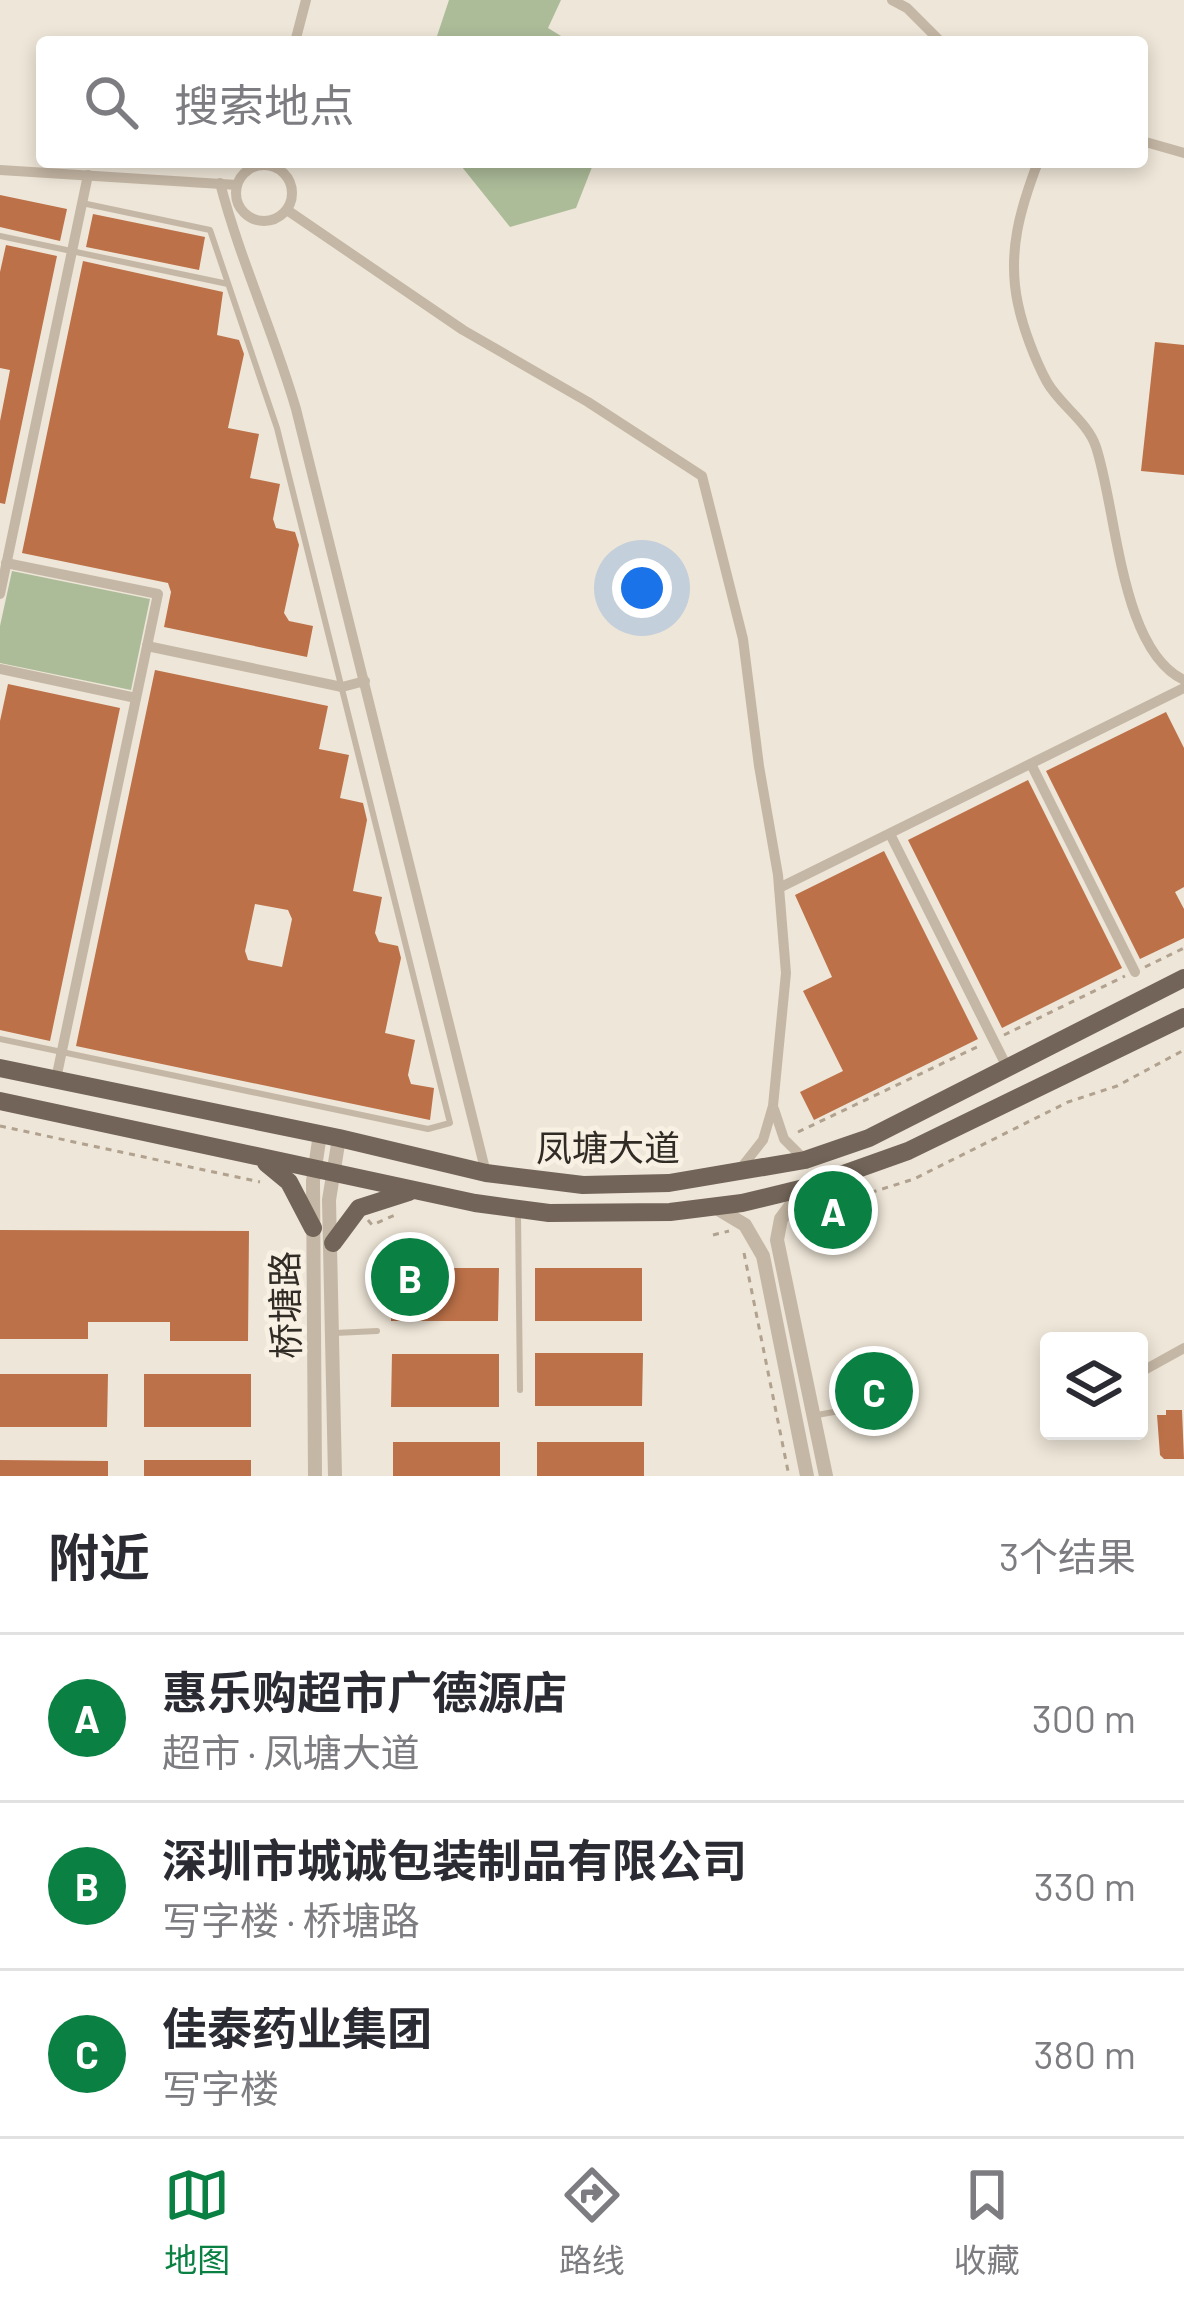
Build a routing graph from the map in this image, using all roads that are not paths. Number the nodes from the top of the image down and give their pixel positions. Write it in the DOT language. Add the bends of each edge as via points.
graph roads {
  1 [pos="306,0"];
  2 [pos="892,0"];
  3 [pos="297,36"];
  4 [pos="934,36"];
  5 [pos="1148,143"];
  6 [pos="1184,153"];
  7 [pos="253,168"];
  8 [pos="275,168"];
  9 [pos="1036,168"];
  10 [pos="0,170"];
  11 [pos="88,176"];
  12 [pos="220,184"];
  13 [pos="238,184"];
  14 [pos="82,203"];
  15 [pos="287,210"];
  16 [pos="0,236"];
  17 [pos="72,251"];
  18 [pos="228,284"];
  19 [pos="7,563"];
  20 [pos="0,593"];
  21 [pos="147,646"];
  22 [pos="0,669"];
  23 [pos="365,681"];
  24 [pos="1184,684"];
  25 [pos="342,687"];
  26 [pos="136,698"];
  27 [pos="1031,764"];
  28 [pos="890,834"];
  29 [pos="779,888"];
  30 [pos="1135,972"];
  31 [pos="1183,982"];
  32 [pos="1184,1017"];
  33 [pos="0,1040"];
  34 [pos="62,1052"];
  35 [pos="0,1068"];
  36 [pos="1008,1069"];
  37 [pos="56,1079"];
  38 [pos="0,1101"];
  39 [pos="773,1106"];
  40 [pos="329,1136"];
  41 [pos="251,1154"];
  42 [pos="805,1160"];
  43 [pos="322,1170"];
  44 [pos="486,1173"];
  45 [pos="735,1174"];
  46 [pos="804,1188"];
  47 [pos="416,1190"];
  48 [pos="716,1207"];
  49 [pos="518,1210"];
  50 [pos="313,1228"];
  51 [pos="333,1243"];
  52 [pos="377,1331"];
  53 [pos="334,1333"];
  54 [pos="1184,1348"];
  55 [pos="1148,1367"];
  56 [pos="520,1390"];
  57 [pos="874,1391"];
  58 [pos="814,1416"];
  59 [pos="315,1476"];
  60 [pos="335,1476"];
  61 [pos="807,1476"];
  62 [pos="826,1476"];
  1 -- 3 [label="street"];
  2 -- 4 [label="street"];
  5 -- 6 [label="street"];
  7 -- 13 [label="street"];
  8 -- 15 [label="street" via="289,178"];
  9 -- 24 [label="street" via="1012,254 1018,306 1048,383 1095,442 1140,629"];
  10 -- 11 [label="street"];
  11 -- 12 [label="street"];
  11 -- 14 [label="street"];
  12 -- 13 [label="street"];
  12 -- 23 [label="street" via="280,352"];
  13 -- 15 [label="street" via="248,217 269,221"];
  14 -- 17 [label="street"];
  14 -- 18 [label="lane" via="210,230"];
  15 -- 29 [label="street" via="463,330 702,476 743,640"];
  16 -- 17 [label="lane"];
  17 -- 18 [label="lane"];
  17 -- 19 [label="street"];
  18 -- 25 [label="lane" via="278,428"];
  19 -- 20 [label="street"];
  19 -- 21 [label="street" via="158,595"];
  21 -- 25 [label="street"];
  21 -- 26 [label="street"];
  22 -- 26 [label="street"];
  23 -- 25 [label="street"];
  23 -- 44 [label="street"];
  24 -- 27 [label="street"];
  25 -- 34 [label="lane" via="450,1123 428,1129"];
  26 -- 34 [label="street"];
  27 -- 28 [label="street"];
  27 -- 30 [label="street"];
  28 -- 29 [label="street"];
  28 -- 36 [label="street"];
  29 -- 39 [label="street" via="786,973"];
  31 -- 36 [label="main road, 凤塘大道"];
  32 -- 46 [label="main road, 凤塘大道" via="895,1157"];
  33 -- 34 [label="lane"];
  34 -- 37 [label="street"];
  35 -- 37 [label="main road, 凤塘大道"];
  36 -- 42 [label="main road, 凤塘大道" via="904,1123"];
  37 -- 40 [label="main road, 凤塘大道"];
  38 -- 41 [label="main road, 凤塘大道"];
  39 -- 42 [label="street" via="784,1139"];
  39 -- 45 [label="street" via="763,1140"];
  40 -- 43 [label="street, 桥塘路"];
  40 -- 44 [label="main road, 凤塘大道"];
  41 -- 43 [label="main road, 凤塘大道"];
  41 -- 50 [label="main road" via="289,1182"];
  42 -- 45 [label="main road, 凤塘大道"];
  43 -- 47 [label="main road, 凤塘大道"];
  43 -- 50 [label="street, 桥塘路"];
  43 -- 51 [label="street, 桥塘路"];
  44 -- 45 [label="main road, 凤塘大道" via="584,1185"];
  46 -- 48 [label="main road, 凤塘大道"];
  46 -- 58 [label="street" via="781,1219 778,1252"];
  47 -- 49 [label="main road, 凤塘大道"];
  47 -- 51 [label="main road" via="359,1208"];
  48 -- 49 [label="main road, 凤塘大道"];
  48 -- 61 [label="street" via="745,1225 763,1256"];
  49 -- 56 [label="lane"];
  50 -- 59 [label="street, 桥塘路"];
  51 -- 53 [label="street, 桥塘路"];
  52 -- 53 [label="lane"];
  53 -- 60 [label="street, 桥塘路"];
  54 -- 55 [label="street"];
  57 -- 58 [label="lane" via="862,1407"];
  58 -- 62 [label="street"];
}
